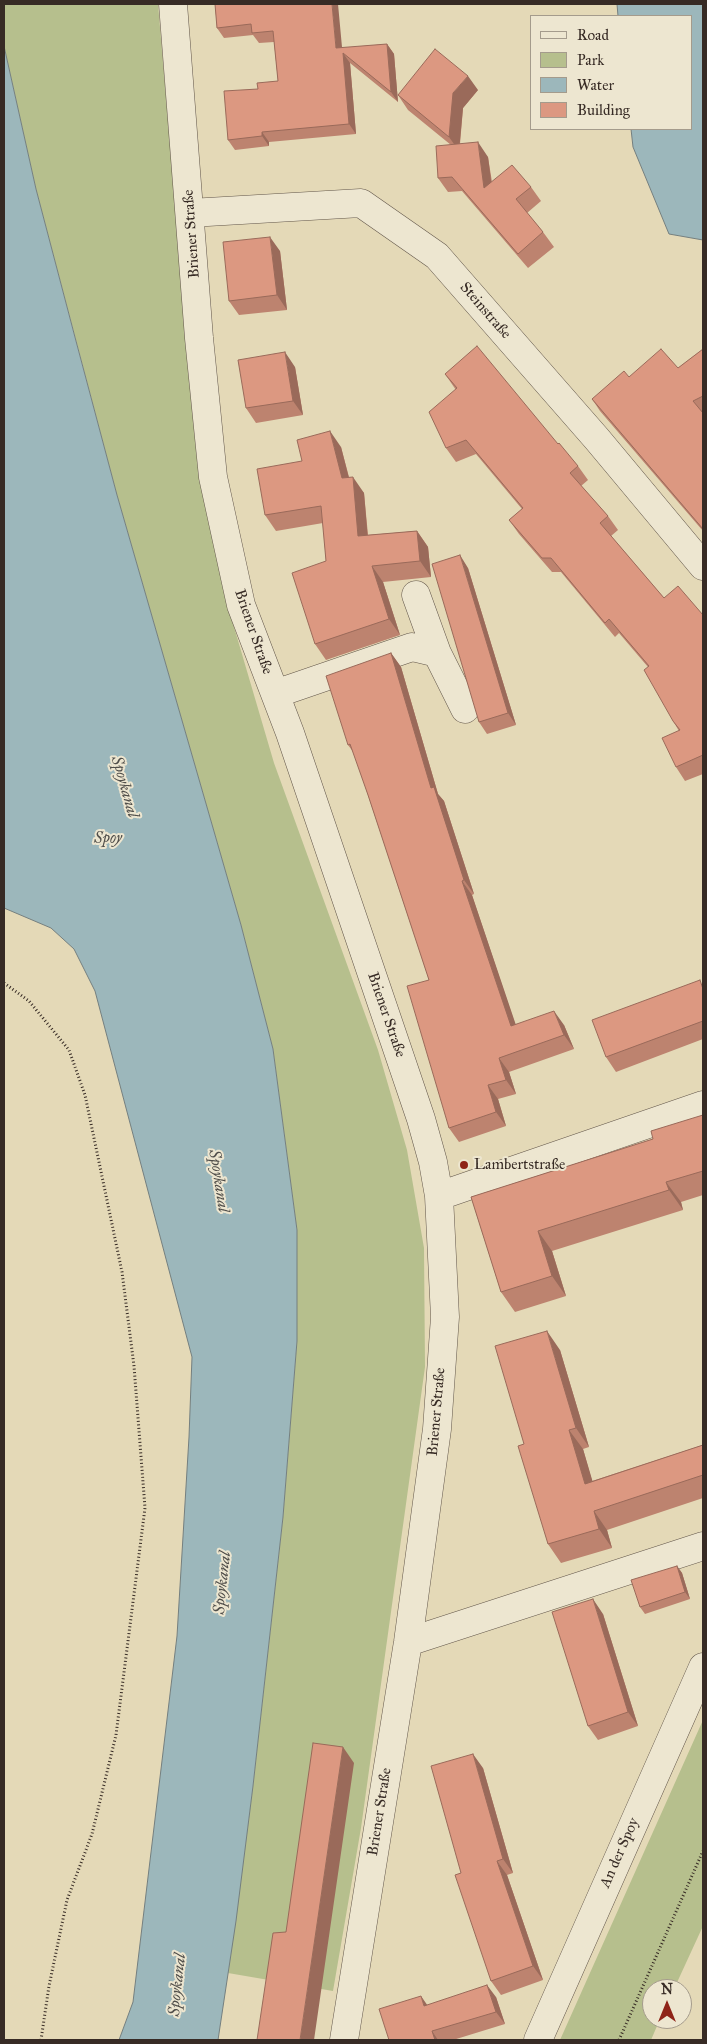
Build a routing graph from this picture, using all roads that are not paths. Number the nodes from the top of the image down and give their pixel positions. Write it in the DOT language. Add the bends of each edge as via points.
graph roads {
  1 [pos="173,4"];
  2 [pos="190,213"];
  3 [pos="703,566"];
  4 [pos="416,595"];
  5 [pos="437,653"];
  6 [pos="275,694"];
  7 [pos="465,709"];
  8 [pos="703,1105"];
  9 [pos="439,1196"];
  10 [pos="703,1546"];
  11 [pos="408,1642"];
  12 [pos="703,1666"];
  13 [pos="344,2040"];
  14 [pos="538,2040"];
  1 -- 2 [label="street, Briener Straße"];
  2 -- 3 [label="street, Steinstraße" via="361,203 437,256"];
  2 -- 6 [label="street, Briener Straße" via="213,477 241,605"];
  4 -- 5 [label="street"];
  5 -- 6 [label="street" via="412,647"];
  5 -- 7 [label="street"];
  6 -- 9 [label="street, Briener Straße" via="421,1119"];
  8 -- 9 [label="street"];
  9 -- 11 [label="street, Briener Straße" via="445,1317 437,1429"];
  10 -- 11 [label="street"];
  11 -- 13 [label="street, Briener Straße"];
  12 -- 14 [label="street, An der Spoy"];
}
